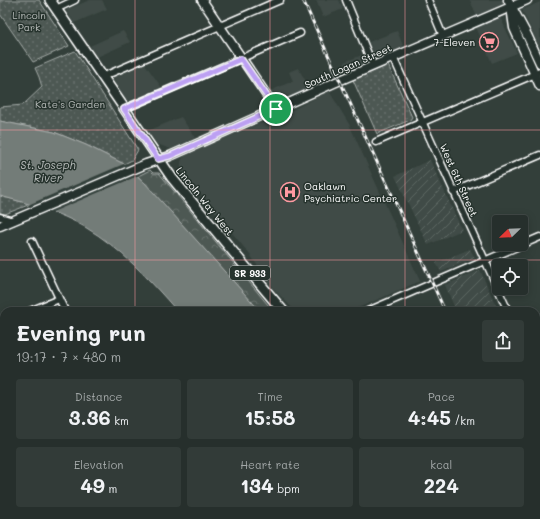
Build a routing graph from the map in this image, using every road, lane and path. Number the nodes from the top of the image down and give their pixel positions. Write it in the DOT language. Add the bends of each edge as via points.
graph roads {
  1 [pos="50,0"];
  2 [pos="76,0"];
  3 [pos="202,0"];
  4 [pos="280,0"];
  5 [pos="346,0"];
  6 [pos="428,0"];
  7 [pos="527,0"];
  8 [pos="510,3"];
  9 [pos="56,9"];
  10 [pos="219,26"];
  11 [pos="300,33"];
  12 [pos="443,36"];
  13 [pos="393,57"];
  14 [pos="241,59"];
  15 [pos="540,63"];
  16 [pos="373,66"];
  17 [pos="537,73"];
  18 [pos="102,77"];
  19 [pos="540,86"];
  20 [pos="124,109"];
  21 [pos="276,109"];
  22 [pos="422,122"];
  23 [pos="376,142"];
  24 [pos="540,155"];
  25 [pos="158,159"];
  26 [pos="453,192"];
  27 [pos="0,217"];
  28 [pos="13,221"];
  29 [pos="0,226"];
  30 [pos="540,237"];
  31 [pos="32,241"];
  32 [pos="484,260"];
  33 [pos="59,299"];
  34 [pos="40,307"];
  35 [pos="63,307"];
  36 [pos="280,307"];
  37 [pos="377,307"];
  38 [pos="506,307"];
  1 -- 9 [label="main road, Lincoln Way West / SR 933"];
  2 -- 9 [label="street"];
  3 -- 10 [label="street"];
  4 -- 10 [label="street"];
  5 -- 16 [label="street"];
  6 -- 12 [label="street"];
  7 -- 8 [label="street, South Logan Street"];
  8 -- 12 [label="street, South Logan Street"];
  8 -- 15 [label="street"];
  8 -- 17 [label="street" via="514,28"];
  9 -- 18 [label="main road, Lincoln Way West / SR 933"];
  10 -- 14 [label="street"];
  10 -- 18 [label="street"];
  11 -- 14 [label="street"];
  12 -- 13 [label="street, South Logan Street"];
  13 -- 16 [label="street, South Logan Street"];
  13 -- 22 [label="street, West 6th Street"];
  14 -- 20 [label="street"];
  14 -- 21 [label="street"];
  16 -- 21 [label="street, South Logan Street"];
  17 -- 19 [label="street"];
  17 -- 22 [label="street"];
  18 -- 20 [label="main road, Lincoln Way West / SR 933"];
  20 -- 25 [label="main road, Lincoln Way West / SR 933"];
  21 -- 25 [label="street, South Logan Street"];
  22 -- 23 [label="street"];
  22 -- 26 [label="street, West 6th Street"];
  24 -- 26 [label="street"];
  25 -- 28 [label="street, South Logan Street"];
  25 -- 36 [label="main road, Lincoln Way West / SR 933"];
  26 -- 32 [label="street, West 6th Street"];
  27 -- 28 [label="street"];
  28 -- 29 [label="street, South Logan Street"];
  30 -- 32 [label="street"];
  31 -- 33 [label="street"];
  32 -- 37 [label="street"];
  32 -- 38 [label="street, West 6th Street"];
  33 -- 34 [label="street"];
  33 -- 35 [label="street"];
}
